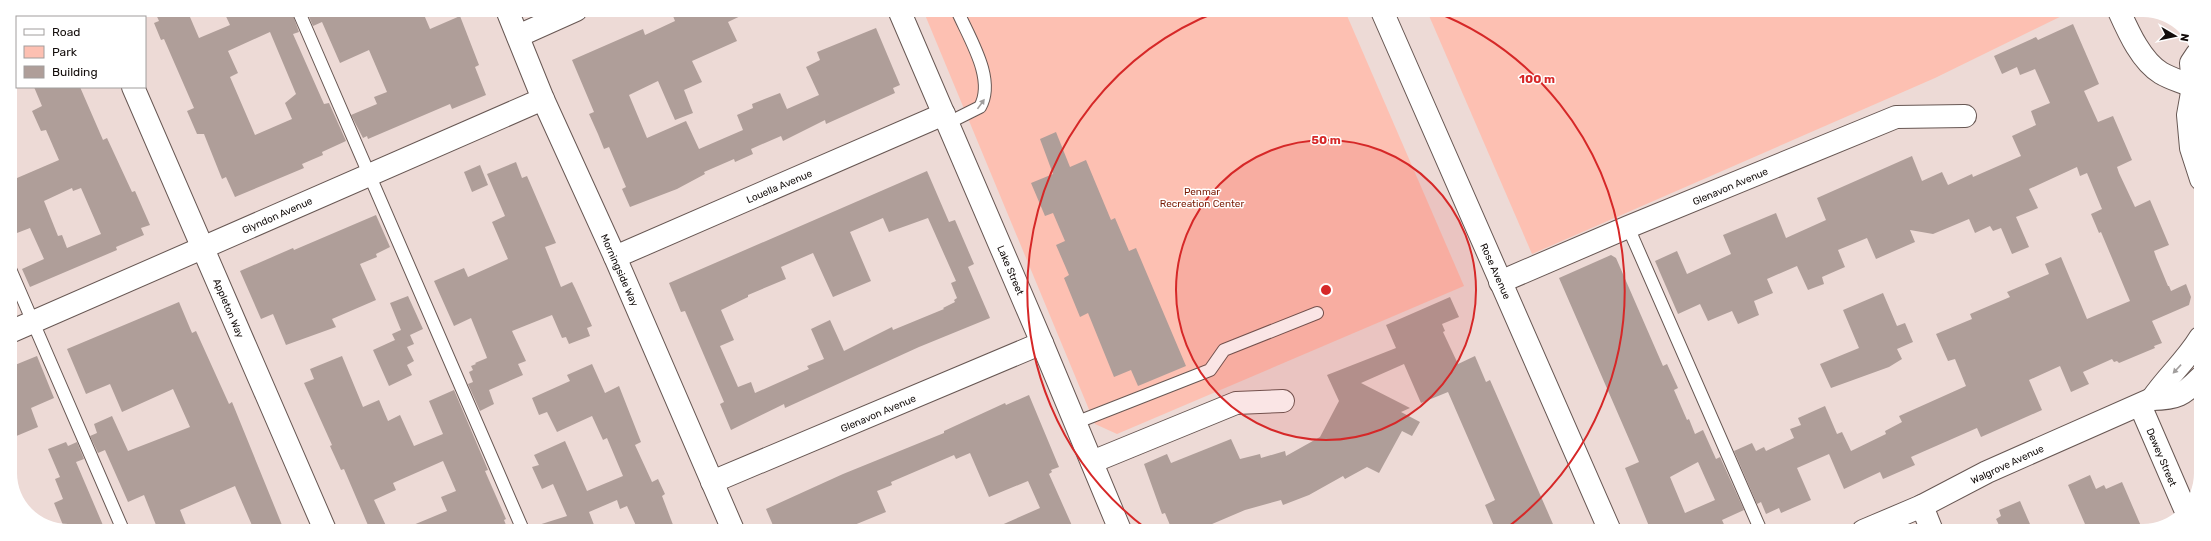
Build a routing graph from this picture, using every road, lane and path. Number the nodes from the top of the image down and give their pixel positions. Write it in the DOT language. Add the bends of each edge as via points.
graph roads {
  1 [pos="301,17"];
  2 [pos="510,17"];
  3 [pos="560,17"];
  4 [pos="902,17"];
  5 [pos="960,17"];
  6 [pos="1385,17"];
  7 [pos="2122,17"];
  8 [pos="518,36"];
  9 [pos="2193,60"];
  10 [pos="2194,74"];
  11 [pos="2194,83"];
  12 [pos="133,88"];
  13 [pos="2194,94"];
  14 [pos="543,99"];
  15 [pos="1964,116"];
  16 [pos="946,119"];
  17 [pos="2194,157"];
  18 [pos="370,175"];
  19 [pos="1628,227"];
  20 [pos="202,248"];
  21 [pos="614,257"];
  22 [pos="1500,282"];
  23 [pos="17,285"];
  24 [pos="1317,313"];
  25 [pos="33,322"];
  26 [pos="17,329"];
  27 [pos="1042,343"];
  28 [pos="2194,346"];
  29 [pos="2194,386"];
  30 [pos="1283,401"];
  31 [pos="2146,402"];
  32 [pos="1075,422"];
  33 [pos="1092,462"];
  34 [pos="712,482"];
  35 [pos="2183,504"];
  36 [pos="1922,506"];
  37 [pos="120,524"];
  38 [pos="321,524"];
  39 [pos="520,524"];
  40 [pos="730,524"];
  41 [pos="1118,524"];
  42 [pos="1607,524"];
  43 [pos="1758,524"];
  44 [pos="1880,524"];
  45 [pos="1929,524"];
  1 -- 18 [label="lane"];
  2 -- 8 [label="street, Morningside Way"];
  3 -- 8 [label="street"];
  4 -- 16 [label="street, Lake Street"];
  16 -- 5 [label="lane, one-way" via="980,107 985,93 986,81"];
  6 -- 22 [label="street, Rose Avenue"];
  7 -- 11 [label="street" via="2141,53 2160,73"];
  8 -- 14 [label="street, Morningside Way"];
  9 -- 10 [label="street" via="2191,63"];
  12 -- 20 [label="street, Appleton Way"];
  13 -- 17 [label="street" via="2188,115"];
  14 -- 18 [label="street, Glyndon Avenue"];
  14 -- 21 [label="street, Morningside Way"];
  15 -- 19 [label="street, Glenavon Avenue" via="1896,117"];
  16 -- 21 [label="street, Louella Avenue"];
  16 -- 27 [label="street, Lake Street"];
  18 -- 20 [label="street, Glyndon Avenue"];
  18 -- 39 [label="lane"];
  19 -- 22 [label="street, Glenavon Avenue"];
  19 -- 43 [label="lane"];
  20 -- 25 [label="street, Glyndon Avenue"];
  20 -- 38 [label="street, Appleton Way"];
  21 -- 34 [label="street, Morningside Way"];
  22 -- 42 [label="street, Rose Avenue"];
  23 -- 25 [label="lane"];
  24 -- 32 [label="lane" via="1224,350 1210,370"];
  25 -- 26 [label="street, Glyndon Avenue"];
  25 -- 37 [label="lane"];
  27 -- 32 [label="street, Lake Street"];
  27 -- 34 [label="street, Glenavon Avenue"];
  28 -- 31 [label="street, one-way" via="2176,371"];
  29 -- 31 [label="street, Walgrove Avenue" via="2172,399"];
  30 -- 33 [label="street" via="1236,403"];
  31 -- 35 [label="street, Dewey Street"];
  31 -- 36 [label="street, Walgrove Avenue" via="1987,472"];
  32 -- 33 [label="street, Lake Street"];
  33 -- 41 [label="street, Lake Street"];
  34 -- 40 [label="street, Morningside Way"];
  36 -- 44 [label="street, Walgrove Avenue"];
  36 -- 45 [label="street"];
}
